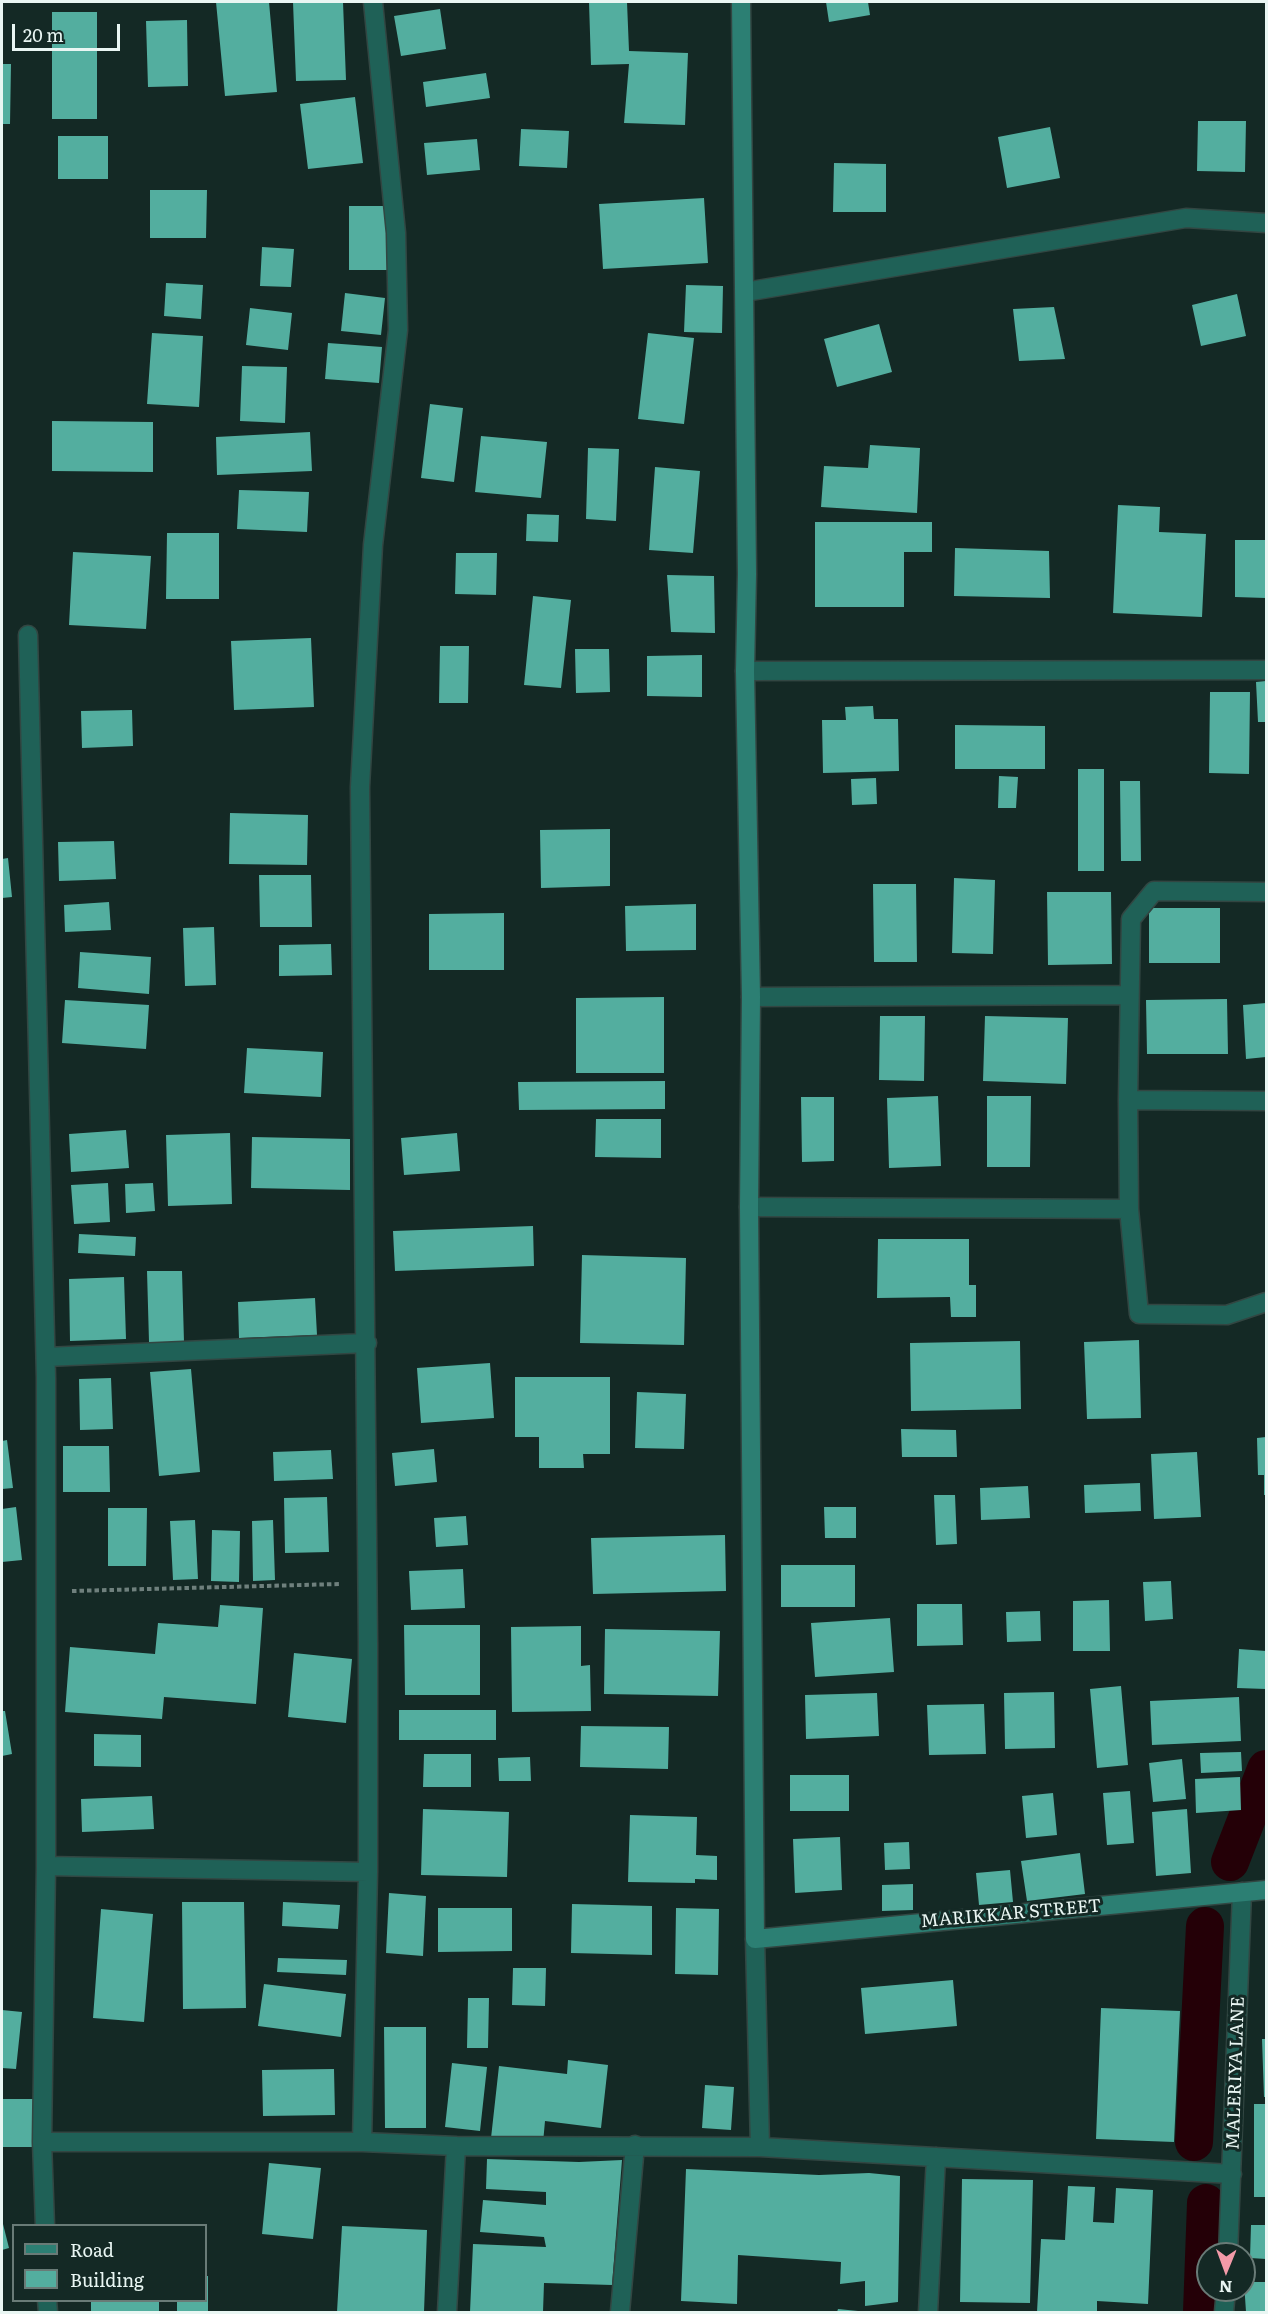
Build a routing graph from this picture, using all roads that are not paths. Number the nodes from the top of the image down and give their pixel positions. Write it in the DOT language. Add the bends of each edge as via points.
graph roads {
  1 [pos="373,2"];
  2 [pos="741,2"];
  3 [pos="1266,223"];
  4 [pos="745,292"];
  5 [pos="28,634"];
  6 [pos="1266,670"];
  7 [pos="745,671"];
  8 [pos="1266,892"];
  9 [pos="1129,995"];
  10 [pos="751,997"];
  11 [pos="1128,1100"];
  12 [pos="1266,1101"];
  13 [pos="749,1207"];
  14 [pos="1129,1209"];
  15 [pos="1266,1302"];
  16 [pos="367,1343"];
  17 [pos="46,1357"];
  18 [pos="46,1866"];
  19 [pos="368,1872"];
  20 [pos="1266,1890"];
  21 [pos="1242,1892"];
  22 [pos="755,1939"];
  23 [pos="42,2142"];
  24 [pos="362,2142"];
  25 [pos="634,2145"];
  26 [pos="456,2146"];
  27 [pos="760,2147"];
  28 [pos="936,2157"];
  29 [pos="1232,2174"];
  30 [pos="45,2224"];
  31 [pos="1228,2242"];
  32 [pos="447,2313"];
  33 [pos="620,2313"];
  34 [pos="928,2313"];
  1 -- 16 [label="street" via="396,233 398,330 373,545 360,787"];
  2 -- 4 [label="street"];
  3 -- 4 [label="street" via="1186,218"];
  4 -- 7 [label="street"];
  5 -- 17 [label="street"];
  6 -- 7 [label="street"];
  7 -- 10 [label="street"];
  8 -- 9 [label="street" via="1154,891 1131,919"];
  9 -- 10 [label="street"];
  9 -- 11 [label="street"];
  10 -- 13 [label="street"];
  11 -- 12 [label="street"];
  11 -- 14 [label="street"];
  13 -- 14 [label="street"];
  13 -- 22 [label="street"];
  14 -- 15 [label="street" via="1139,1314 1227,1315"];
  16 -- 17 [label="street"];
  16 -- 19 [label="street"];
  17 -- 18 [label="street"];
  18 -- 19 [label="street"];
  18 -- 23 [label="street"];
  19 -- 24 [label="street"];
  20 -- 21 [label="street, MARIKKAR STREET"];
  21 -- 22 [label="street, MARIKKAR STREET"];
  21 -- 29 [label="street, MALERIYA LANE"];
  22 -- 27 [label="street"];
  23 -- 24 [label="street"];
  23 -- 30 [label="street"];
  24 -- 26 [label="street"];
  25 -- 26 [label="street"];
  25 -- 27 [label="street"];
  25 -- 33 [label="street"];
  26 -- 32 [label="street"];
  27 -- 28 [label="street"];
  28 -- 29 [label="street"];
  28 -- 34 [label="street"];
  29 -- 31 [label="street, MALERIYA LANE"];
}
